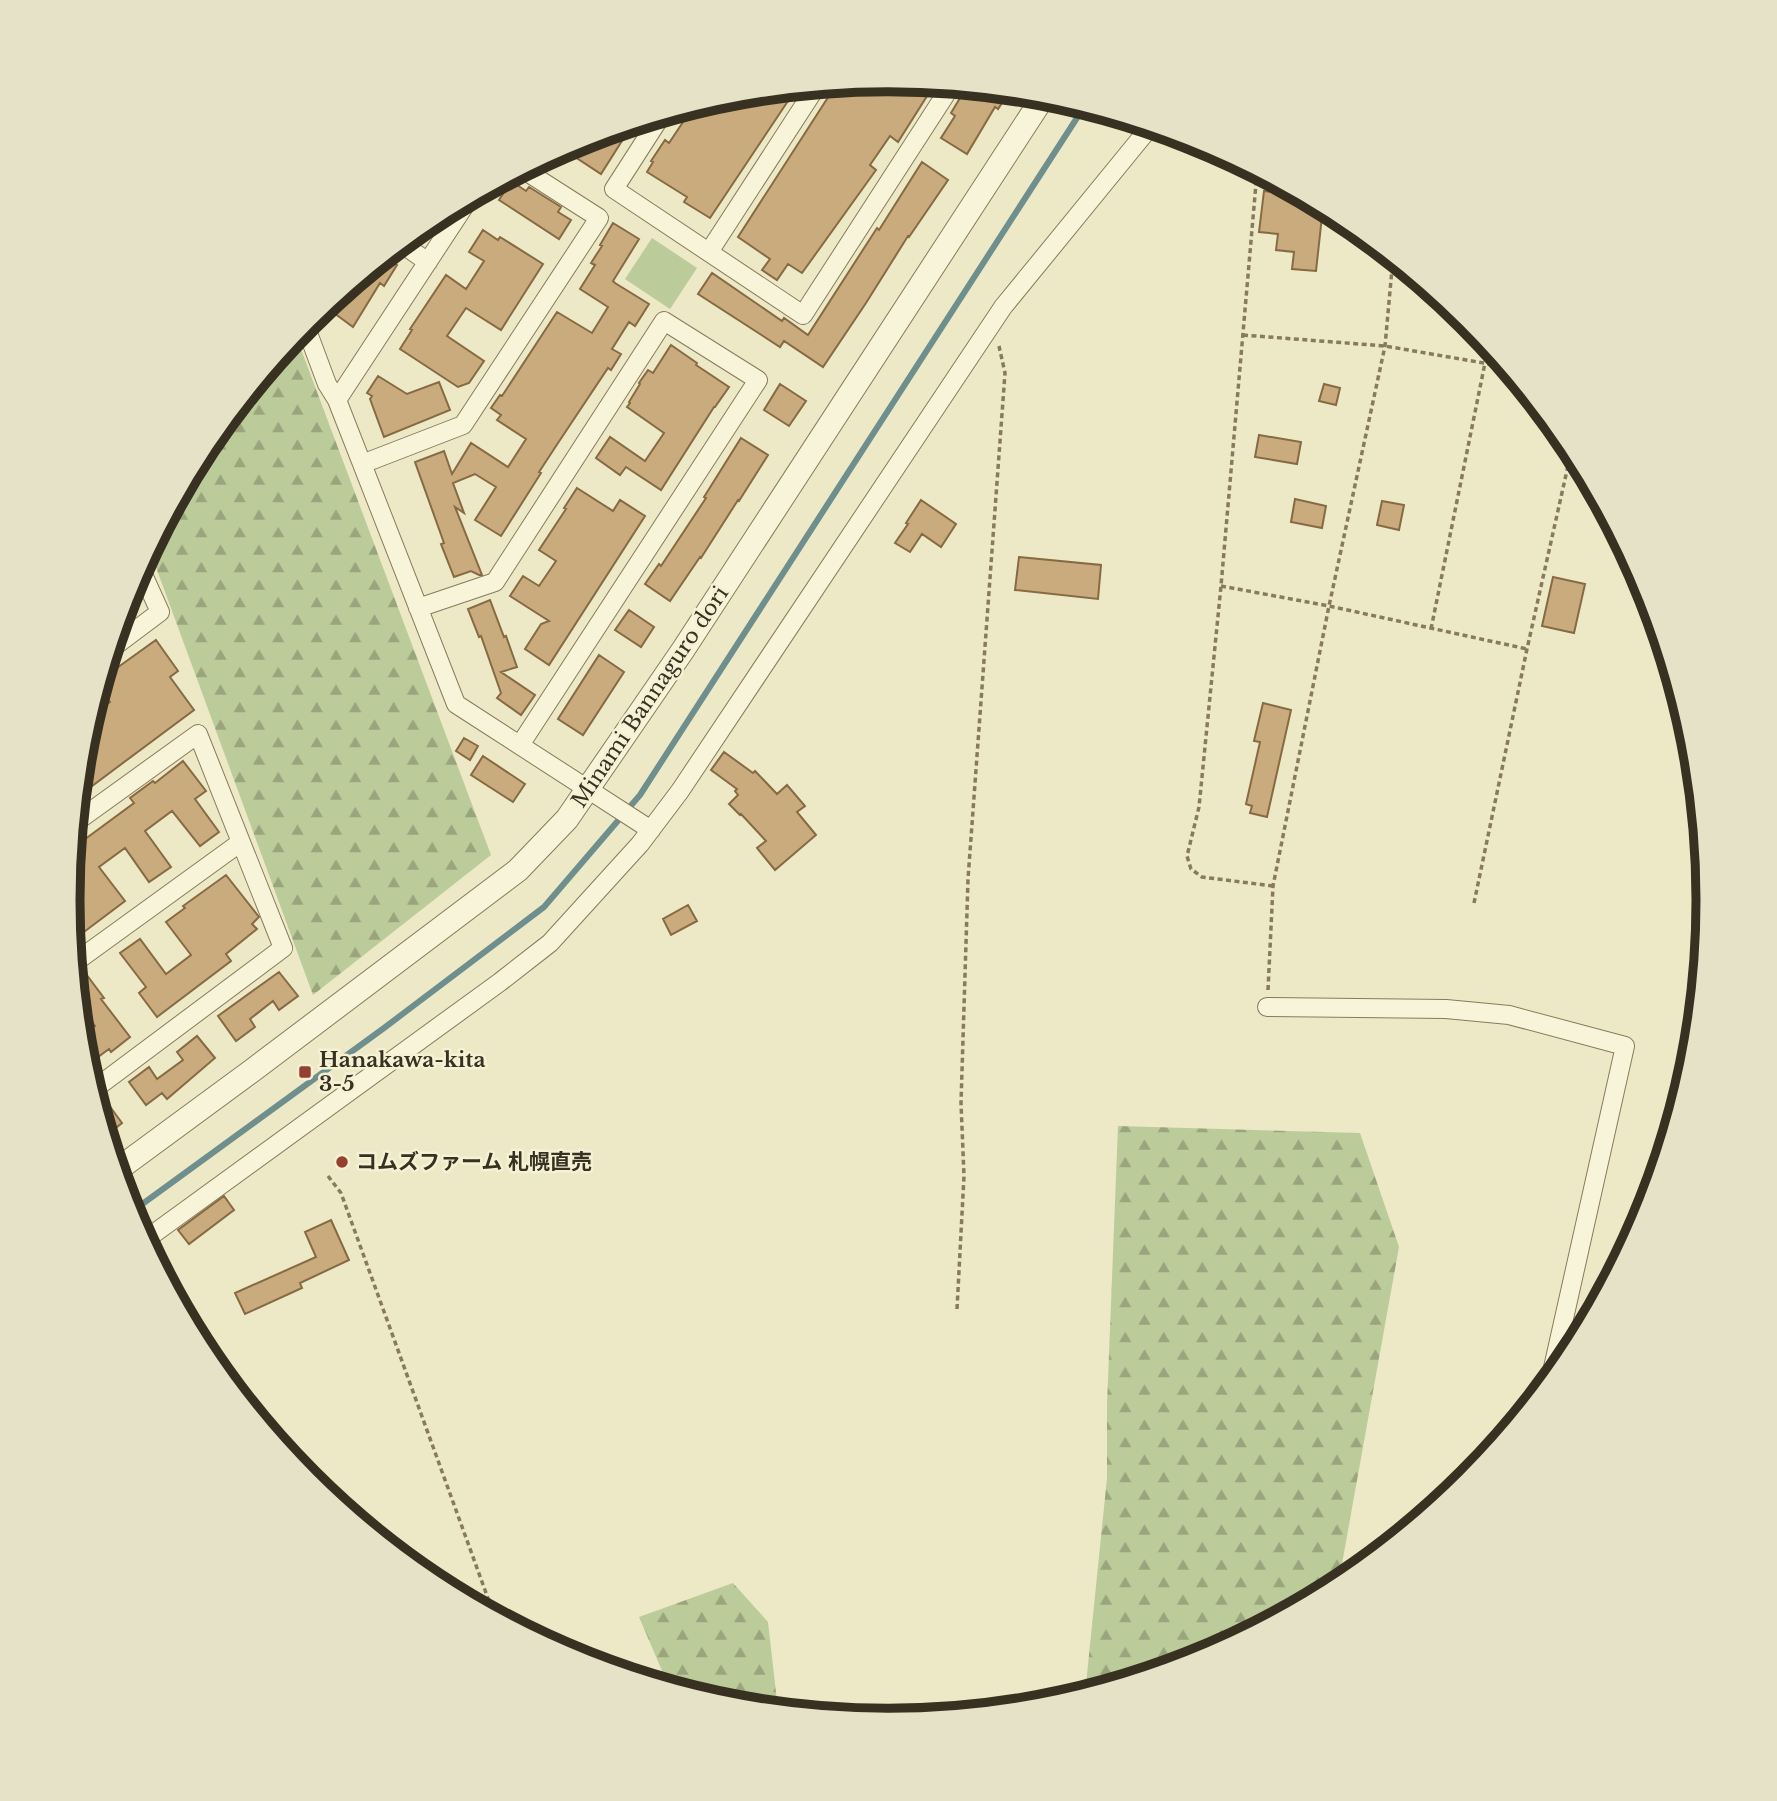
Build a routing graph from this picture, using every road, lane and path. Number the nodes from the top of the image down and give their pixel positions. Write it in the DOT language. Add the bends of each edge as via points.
graph roads {
  1 [pos="946,94"];
  2 [pos="811,96"];
  3 [pos="1037,106"];
  4 [pos="653,128"];
  5 [pos="1144,134"];
  6 [pos="532,175"];
  7 [pos="1256,181"];
  8 [pos="456,219"];
  9 [pos="410,250"];
  10 [pos="709,252"];
  11 [pos="428,262"];
  12 [pos="1392,269"];
  13 [pos="994,320"];
  14 [pos="1243,335"];
  15 [pos="310,337"];
  16 [pos="1385,346"];
  17 [pos="1485,363"];
  18 [pos="1493,364"];
  19 [pos="337,400"];
  20 [pos="362,464"];
  21 [pos="1568,465"];
  22 [pos="146,582"];
  23 [pos="1222,586"];
  24 [pos="1329,606"];
  25 [pos="418,608"];
  26 [pos="1431,629"];
  27 [pos="124,639"];
  28 [pos="1527,649"];
  29 [pos="520,745"];
  30 [pos="588,789"];
  31 [pos="85,815"];
  32 [pos="651,830"];
  33 [pos="241,842"];
  34 [pos="1273,886"];
  35 [pos="1474,903"];
  36 [pos="82,957"];
  37 [pos="1267,1007"];
  38 [pos="102,1083"];
  39 [pos="125,1164"];
  40 [pos="328,1176"];
  41 [pos="153,1234"];
  42 [pos="957,1309"];
  43 [pos="1556,1355"];
  44 [pos="490,1603"];
  1 -- 10 [label="street" via="803,315"];
  2 -- 10 [label="street"];
  3 -- 30 [label="street, Minami Bannaguro dori"];
  4 -- 10 [label="street" via="614,189"];
  5 -- 13 [label="street"];
  6 -- 20 [label="street" via="599,218 463,425"];
  7 -- 14 [label="path"];
  8 -- 11 [label="street"];
  9 -- 11 [label="street"];
  11 -- 19 [label="street"];
  12 -- 16 [label="path"];
  13 -- 32 [label="street"];
  13 -- 42 [label="path" via="1005,373 968,879 961,1103 964,1176"];
  14 -- 16 [label="path"];
  14 -- 23 [label="path"];
  15 -- 19 [label="street"];
  16 -- 17 [label="path"];
  16 -- 24 [label="path"];
  17 -- 18 [label="path"];
  17 -- 26 [label="path"];
  19 -- 20 [label="street"];
  20 -- 25 [label="street"];
  21 -- 28 [label="path"];
  22 -- 27 [label="street" via="160,612"];
  23 -- 24 [label="path"];
  23 -- 34 [label="path" via="1199,807 1187,856 1191,869 1202,877"];
  24 -- 26 [label="path"];
  24 -- 34 [label="path"];
  25 -- 29 [label="street" via="456,704"];
  25 -- 29 [label="street" via="495,582 664,320 758,380"];
  26 -- 28 [label="path"];
  28 -- 35 [label="path"];
  29 -- 30 [label="street"];
  30 -- 32 [label="street"];
  30 -- 39 [label="street, Minami Bannaguro dori" via="567,819 518,870"];
  31 -- 33 [label="street" via="198,734"];
  32 -- 41 [label="street" via="550,943"];
  33 -- 36 [label="street"];
  33 -- 38 [label="street" via="283,948"];
  34 -- 37 [label="path"];
  37 -- 43 [label="street" via="1446,1009 1509,1016 1625,1046"];
  40 -- 44 [label="path" via="341,1193"];
}
